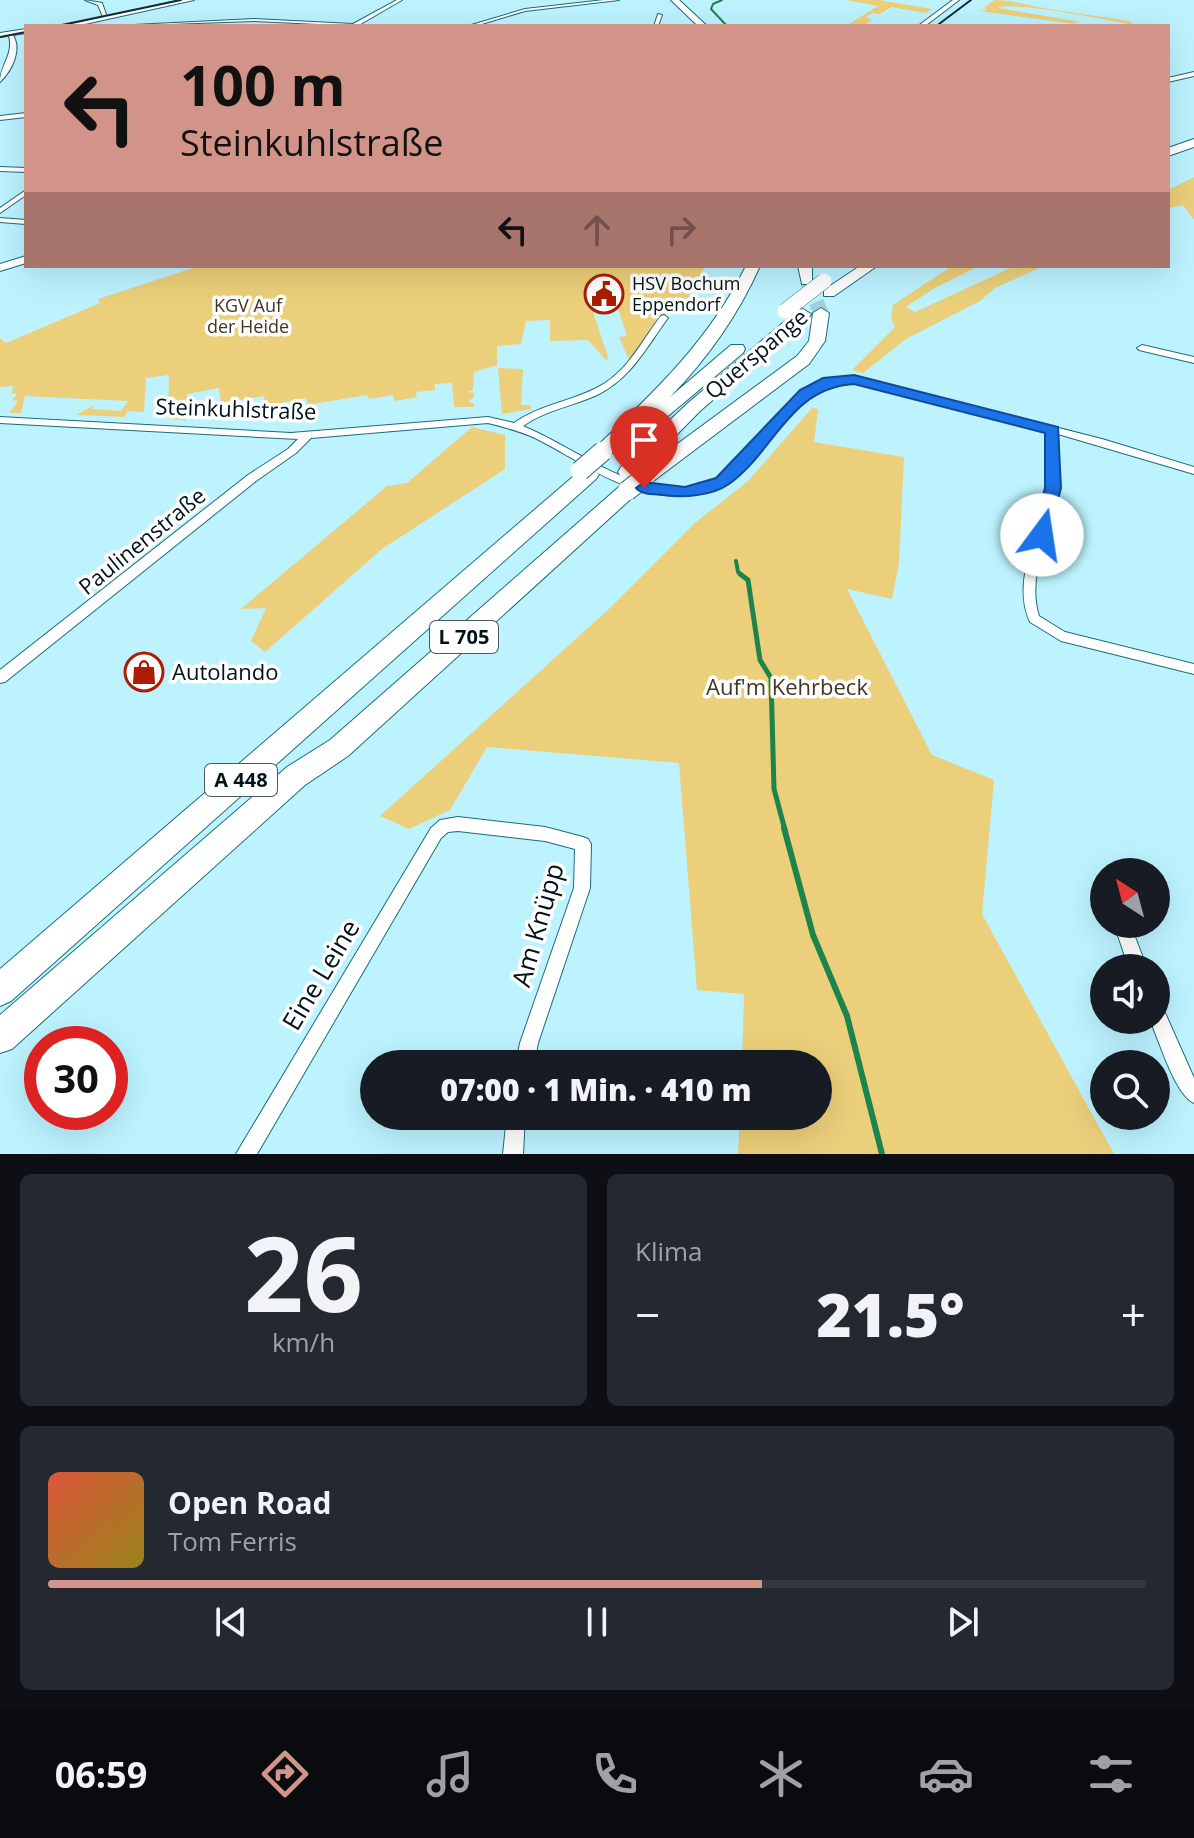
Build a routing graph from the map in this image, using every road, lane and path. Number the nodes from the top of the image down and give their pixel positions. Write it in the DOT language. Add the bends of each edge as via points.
graph roads {
  1 [pos="87,0"];
  2 [pos="174,0"];
  3 [pos="191,0"];
  4 [pos="400,0"];
  5 [pos="484,0"];
  6 [pos="490,0"];
  7 [pos="617,0"];
  8 [pos="668,0"];
  9 [pos="675,0"];
  10 [pos="956,0"];
  11 [pos="660,15"];
  12 [pos="105,17"];
  13 [pos="254,20"];
  14 [pos="64,24"];
  15 [pos="75,24"];
  16 [pos="100,24"];
  17 [pos="161,24"];
  18 [pos="247,24"];
  19 [pos="322,24"];
  20 [pos="359,24"];
  21 [pos="475,24"];
  22 [pos="657,24"];
  23 [pos="699,24"];
  24 [pos="699,24"];
  25 [pos="924,24"];
  26 [pos="24,32"];
  27 [pos="3,35"];
  28 [pos="12,56"];
  29 [pos="2,60"];
  30 [pos="1194,74"];
  31 [pos="0,80"];
  32 [pos="1170,80"];
  33 [pos="24,115"];
  34 [pos="0,118"];
  35 [pos="1194,143"];
  36 [pos="1170,151"];
  37 [pos="1194,152"];
  38 [pos="1170,159"];
  39 [pos="0,169"];
  40 [pos="24,170"];
  41 [pos="24,193"];
  42 [pos="0,211"];
  43 [pos="0,220"];
  44 [pos="24,222"];
  45 [pos="24,260"];
  46 [pos="0,268"];
  47 [pos="735,268"];
  48 [pos="752,268"];
  49 [pos="800,268"];
  50 [pos="843,268"];
  51 [pos="862,268"];
  52 [pos="816,280"];
  53 [pos="803,313"];
  54 [pos="664,318"];
  55 [pos="705,347"];
  56 [pos="1142,348"];
  57 [pos="1194,360"];
  58 [pos="0,420"];
  59 [pos="517,426"];
  60 [pos="1053,430"];
  61 [pos="308,435"];
  62 [pos="607,453"];
  63 [pos="1194,471"];
  64 [pos="629,482"];
  65 [pos="1194,669"];
  66 [pos="363,673"];
  67 [pos="0,678"];
  68 [pos="296,776"];
  69 [pos="445,825"];
  70 [pos="0,990"];
  71 [pos="1165,1034"];
  72 [pos="0,1037"];
  73 [pos="528,1050"];
  74 [pos="1194,1094"];
  75 [pos="515,1130"];
  76 [pos="246,1154"];
  77 [pos="513,1154"];
  1 -- 12 [label="street" via="100,4"];
  2 -- 12 [label="main road"];
  3 -- 12 [label="main road"];
  4 -- 20 [label="street"];
  5 -- 6 [label="street"];
  7 -- 21 [label="street" via="530,9"];
  8 -- 23 [label="highway"];
  9 -- 24 [label="highway"];
  10 -- 25 [label="street"];
  11 -- 22 [label="street"];
  12 -- 14 [label="main road"];
  12 -- 15 [label="main road"];
  12 -- 16 [label="street"];
  13 -- 17 [label="street"];
  13 -- 18 [label="street"];
  13 -- 19 [label="street"];
  26 -- 27 [label="main road"];
  27 -- 28 [label="street"];
  28 -- 29 [label="street"];
  28 -- 31 [label="street"];
  30 -- 32 [label="main road"];
  33 -- 34 [label="street"];
  35 -- 36 [label="highway"];
  37 -- 38 [label="highway"];
  39 -- 40 [label="street"];
  41 -- 42 [label="street"];
  43 -- 44 [label="street"];
  45 -- 46 [label="main road"];
  47 -- 55 [label="highway" via="734,284"];
  48 -- 55 [label="highway"];
  49 -- 52 [label="highway"];
  50 -- 52 [label="highway, Querspange"];
  51 -- 52 [label="highway, Querspange"];
  52 -- 53 [label="highway, Querspange"];
  53 -- 62 [label="highway, Querspange"];
  53 -- 64 [label="highway, Querspange" via="704,398"];
  53 -- 64 [label="highway, L 705" via="822,325 803,360"];
  54 -- 59 [label="street" via="610,384 534,413"];
  55 -- 62 [label="highway"];
  56 -- 57 [label="street"];
  58 -- 61 [label="street, Steinkuhlstraße"];
  59 -- 60 [label="street, Steinkuhlstraße" via="625,480 670,492 722,482 795,402 835,379 864,381"];
  59 -- 61 [label="street, Steinkuhlstraße" via="472,420"];
  60 -- 63 [label="street, Steinkuhlstraße"];
  60 -- 65 [label="street" via="1053,488 1033,568 1034,619 1061,636"];
  61 -- 67 [label="street, Paulinenstraße"];
  62 -- 66 [label="highway, L 705" via="383,643"];
  64 -- 68 [label="highway, L 705" via="339,748"];
  66 -- 70 [label="highway, A 448"];
  68 -- 72 [label="highway, A 448"];
  69 -- 73 [label="street, Am Knüpp" via="545,834 583,844 582,888"];
  69 -- 76 [label="street, Eine Leine"];
  71 -- 74 [label="street"];
  75 -- 77 [label="street"];
}
